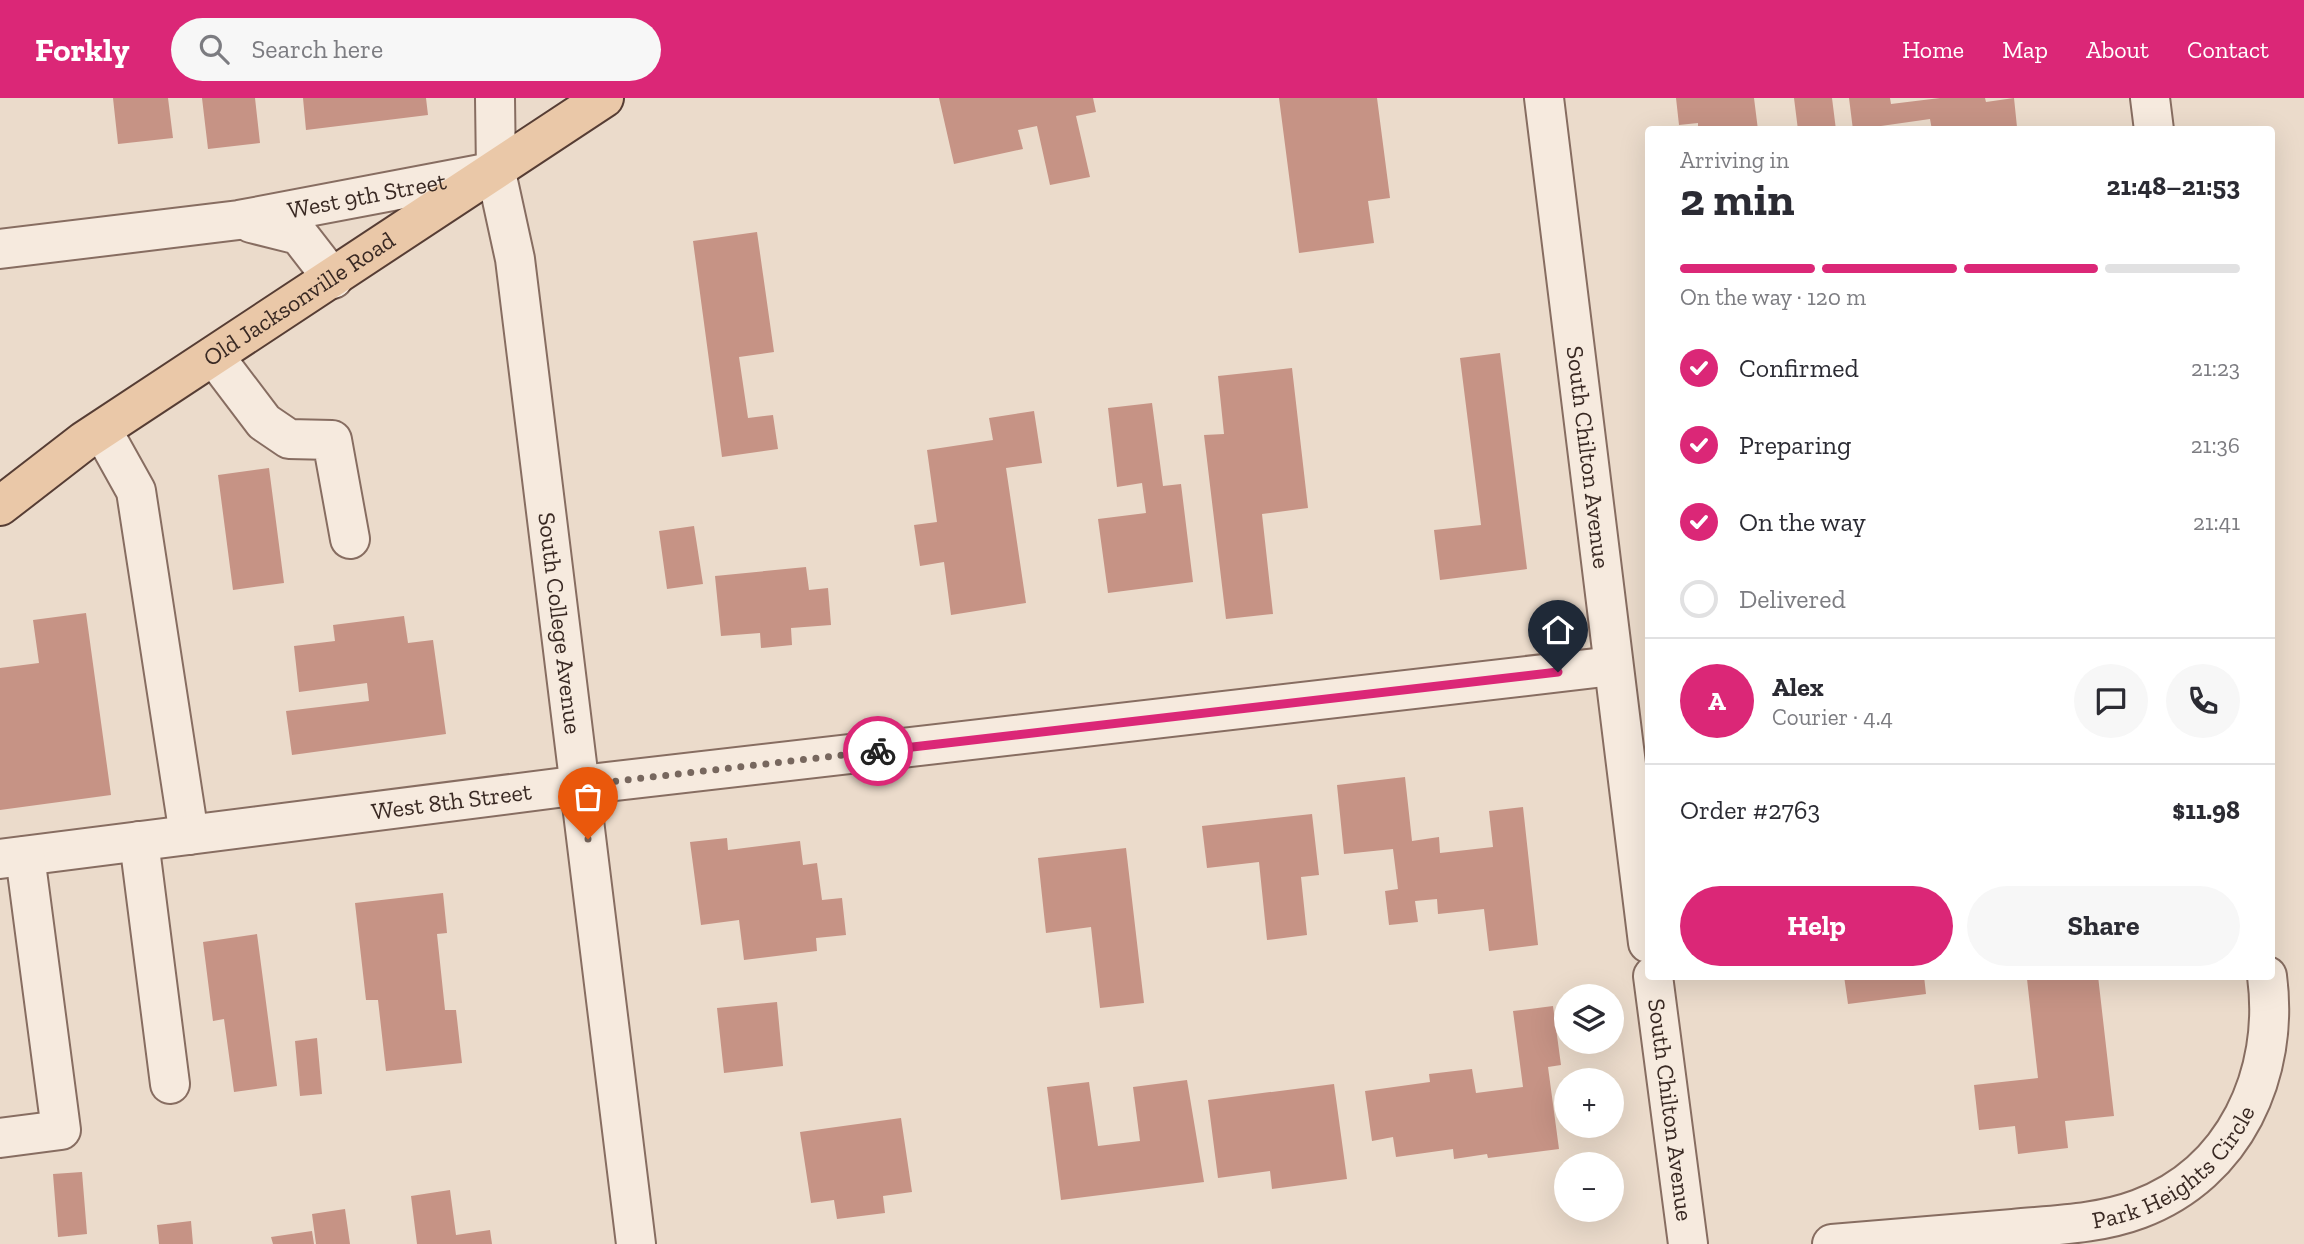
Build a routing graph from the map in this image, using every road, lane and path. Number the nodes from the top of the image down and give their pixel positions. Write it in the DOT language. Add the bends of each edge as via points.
graph roads {
  1 [pos="495,98"];
  2 [pos="604,98"];
  3 [pos="1544,98"];
  4 [pos="2150,98"];
  5 [pos="2154,126"];
  6 [pos="496,172"];
  7 [pos="239,220"];
  8 [pos="0,249"];
  9 [pos="333,279"];
  10 [pos="214,356"];
  11 [pos="102,430"];
  12 [pos="0,506"];
  13 [pos="350,539"];
  14 [pos="1613,666"];
  15 [pos="582,785"];
  16 [pos="189,835"];
  17 [pos="138,841"];
  18 [pos="12,857"];
  19 [pos="1645,919"];
  20 [pos="1654,980"];
  21 [pos="2268,980"];
  22 [pos="170,1084"];
  23 [pos="0,1138"];
  24 [pos="636,1244"];
  25 [pos="1688,1244"];
  26 [pos="1832,1244"];
  1 -- 6 [label="street, South College Avenue"];
  2 -- 6 [label="main road, Old Jacksonville Road"];
  3 -- 14 [label="street, South Chilton Avenue"];
  4 -- 5 [label="street"];
  6 -- 7 [label="street, West 9th Street"];
  6 -- 9 [label="main road, Old Jacksonville Road"];
  6 -- 15 [label="street, South College Avenue" via="515,259"];
  7 -- 8 [label="street, West 9th Street"];
  7 -- 9 [label="street, West 9th Street" via="299,235"];
  9 -- 10 [label="main road, Old Jacksonville Road"];
  10 -- 11 [label="main road, Old Jacksonville Road"];
  10 -- 13 [label="street" via="264,422 289,439 331,440"];
  11 -- 12 [label="main road, Old Jacksonville Road"];
  11 -- 16 [label="street" via="136,491"];
  14 -- 15 [label="street, West 8th Street"];
  14 -- 19 [label="street, South Chilton Avenue"];
  15 -- 16 [label="street, West 8th Street"];
  15 -- 24 [label="street, South College Avenue"];
  16 -- 17 [label="street, West 8th Street"];
  17 -- 18 [label="street, West 8th Street"];
  17 -- 22 [label="street"];
  18 -- 23 [label="street" via="61,1130"];
  20 -- 25 [label="street, South Chilton Avenue"];
  21 -- 26 [label="street, Park Heights Circle" via="2267,1053 2252,1103 2224,1148 2185,1184 2139,1209 2088,1222"];
}
